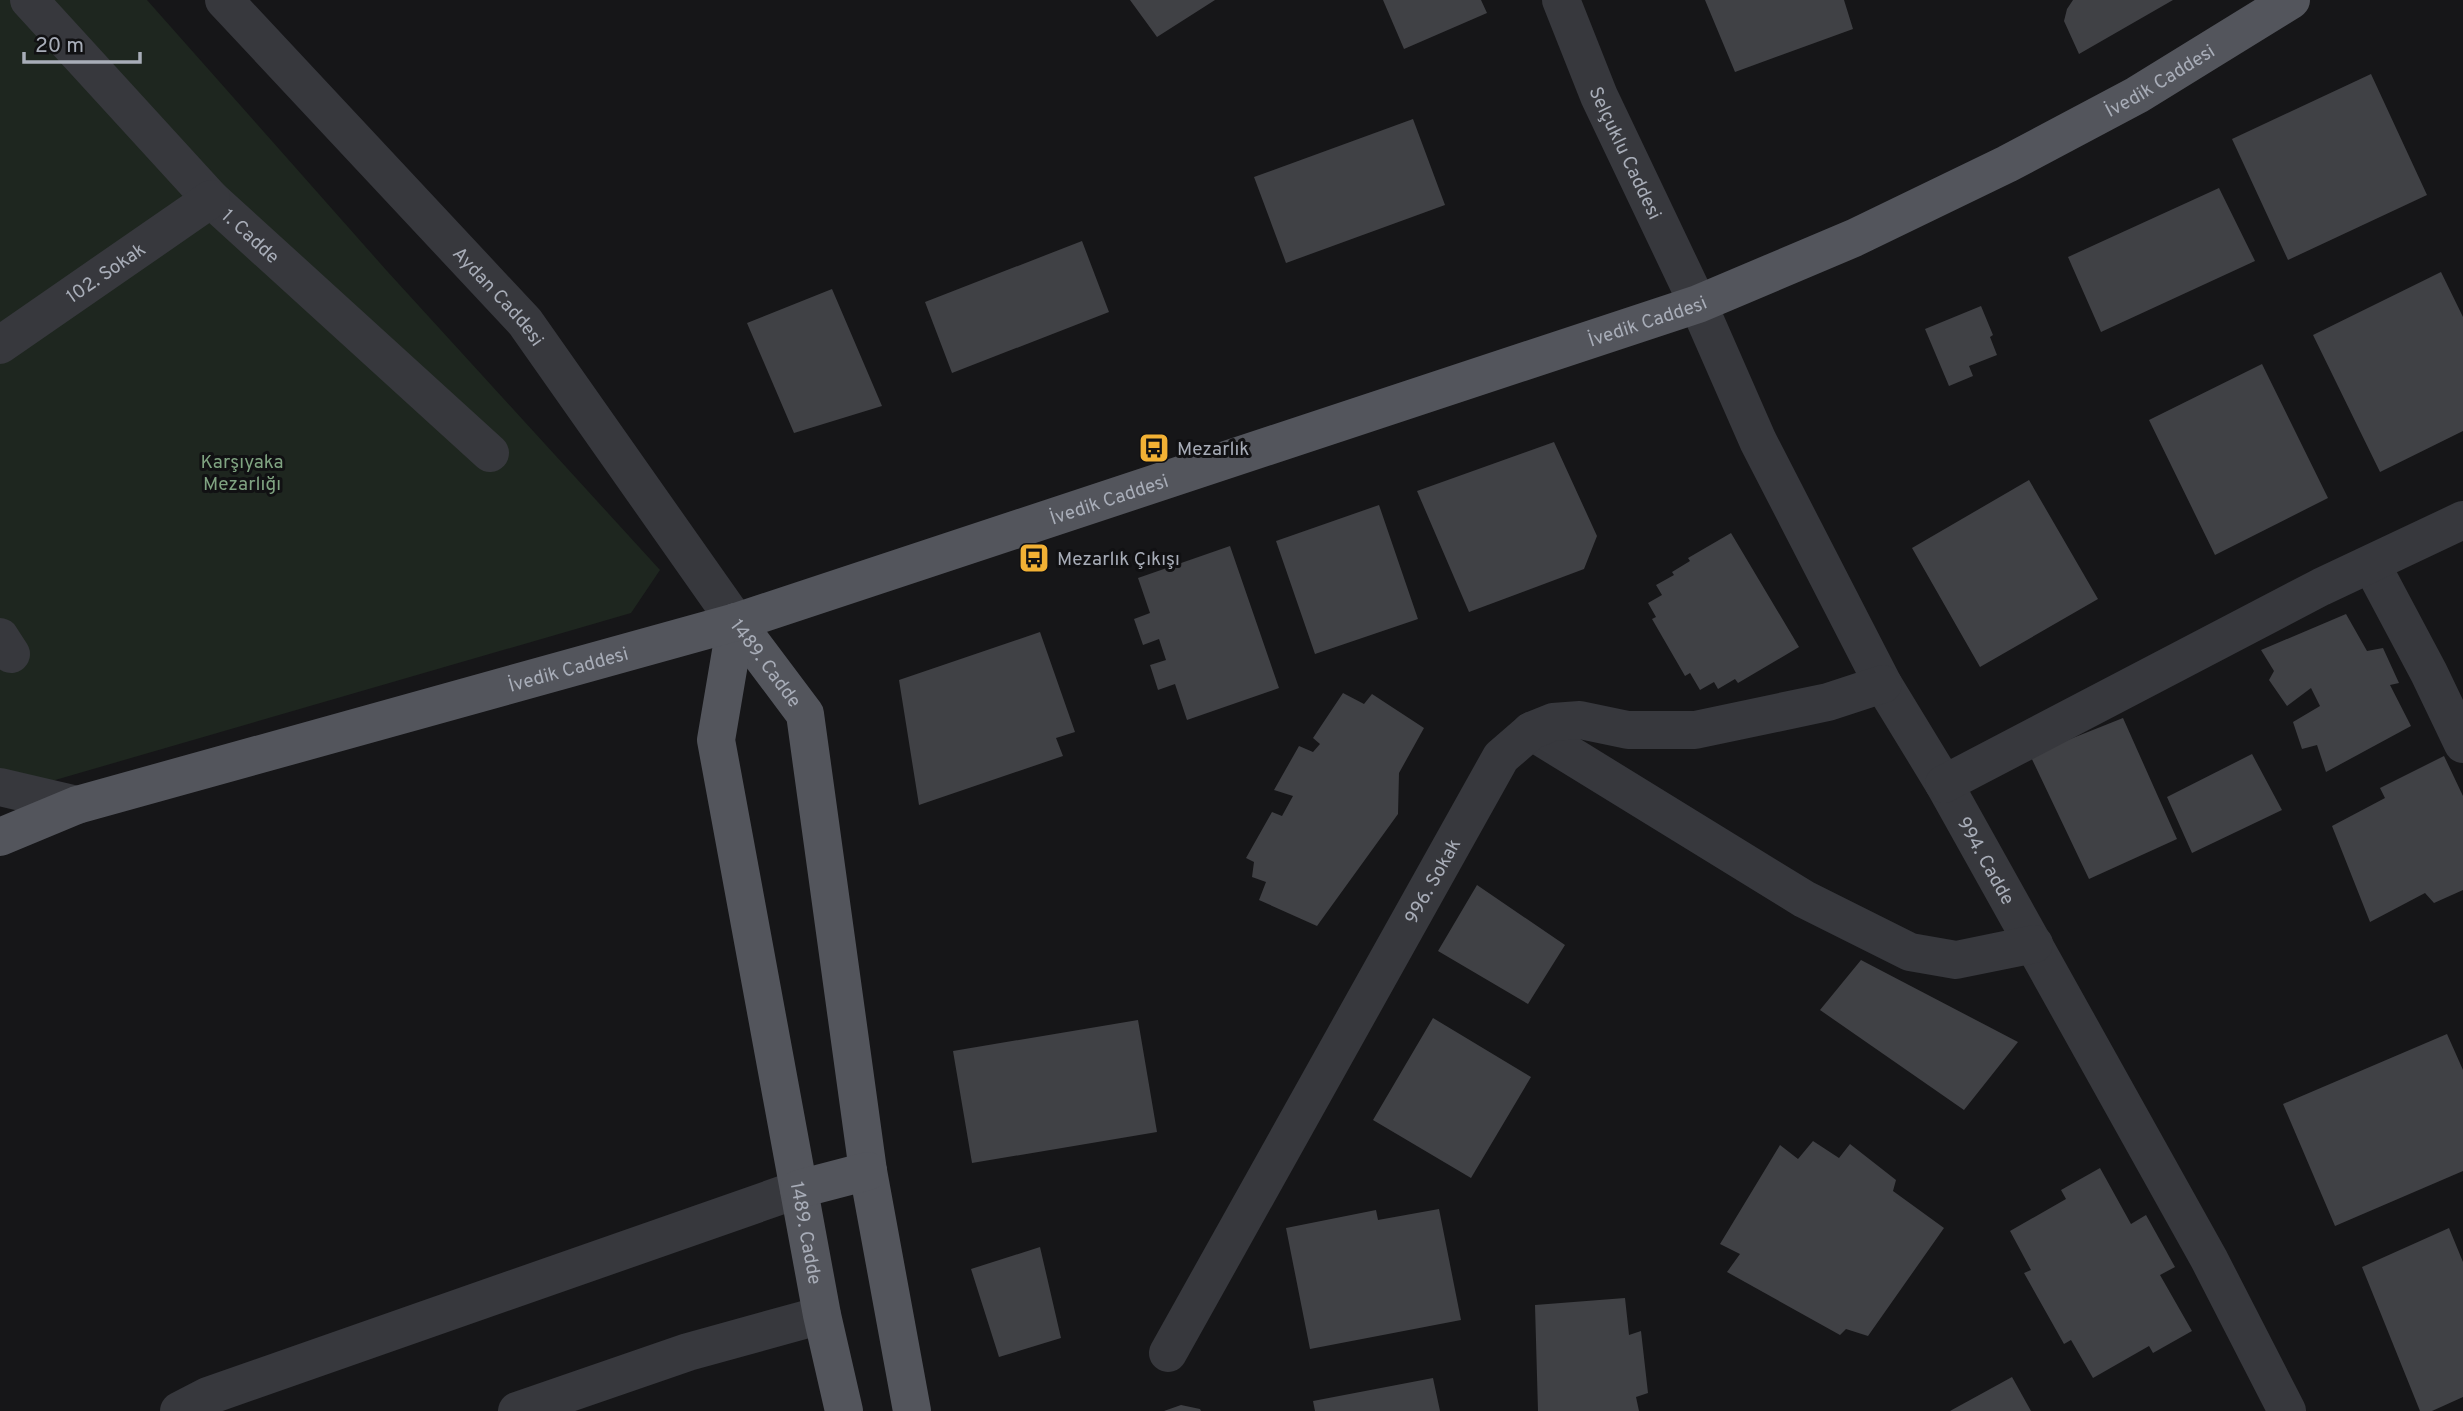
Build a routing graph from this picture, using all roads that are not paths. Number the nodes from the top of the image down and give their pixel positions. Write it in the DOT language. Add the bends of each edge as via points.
graph roads {
  1 [pos="29,0"];
  2 [pos="224,0"];
  3 [pos="1561,0"];
  4 [pos="2291,0"];
  5 [pos="211,199"];
  6 [pos="1698,304"];
  7 [pos="0,345"];
  8 [pos="490,453"];
  9 [pos="2463,520"];
  10 [pos="2371,564"];
  11 [pos="736,622"];
  12 [pos="1883,684"];
  13 [pos="1531,731"];
  14 [pos="2463,744"];
  15 [pos="1944,784"];
  16 [pos="0,787"];
  17 [pos="78,805"];
  18 [pos="0,837"];
  19 [pos="2034,944"];
  20 [pos="868,1171"];
  21 [pos="799,1189"];
  22 [pos="822,1315"];
  23 [pos="1168,1353"];
  24 [pos="179,1411"];
  25 [pos="517,1411"];
  26 [pos="844,1411"];
  27 [pos="912,1411"];
  28 [pos="2287,1411"];
  1 -- 5 [label="street, 1. Cadde"];
  2 -- 11 [label="street, Aydan Caddesi" via="525,322"];
  3 -- 6 [label="street, Selçuklu Caddesi" via="1599,96"];
  4 -- 6 [label="main road, İvedik Caddesi" via="2137,95 2007,164 1854,238"];
  5 -- 7 [label="street, 102. Sokak"];
  5 -- 8 [label="street, 1. Cadde"];
  6 -- 11 [label="main road, İvedik Caddesi"];
  6 -- 12 [label="street, 994. Cadde" via="1758,442"];
  9 -- 10 [label="street"];
  10 -- 14 [label="street"];
  10 -- 15 [label="street"];
  11 -- 17 [label="main road, İvedik Caddesi"];
  11 -- 20 [label="main road, 1489. Cadde" via="805,714"];
  11 -- 21 [label="main road, 1489. Cadde" via="716,740"];
  12 -- 13 [label="street, 996. Sokak" via="1828,702 1695,730 1628,730 1580,720 1553,722"];
  12 -- 15 [label="street, 994. Cadde"];
  13 -- 19 [label="street" via="1804,899 1910,952 1956,960"];
  13 -- 23 [label="street, 996. Sokak" via="1501,757"];
  15 -- 19 [label="street, 994. Cadde"];
  16 -- 17 [label="street"];
  17 -- 18 [label="main road, İvedik Caddesi"];
  19 -- 28 [label="street, 994. Cadde" via="2209,1259"];
  20 -- 21 [label="main road"];
  20 -- 27 [label="main road, 1489. Cadde"];
  21 -- 22 [label="main road, 1489. Cadde"];
  21 -- 24 [label="street" via="221,1392"];
  22 -- 25 [label="street" via="688,1352"];
  22 -- 26 [label="main road, 1489. Cadde"];
}
